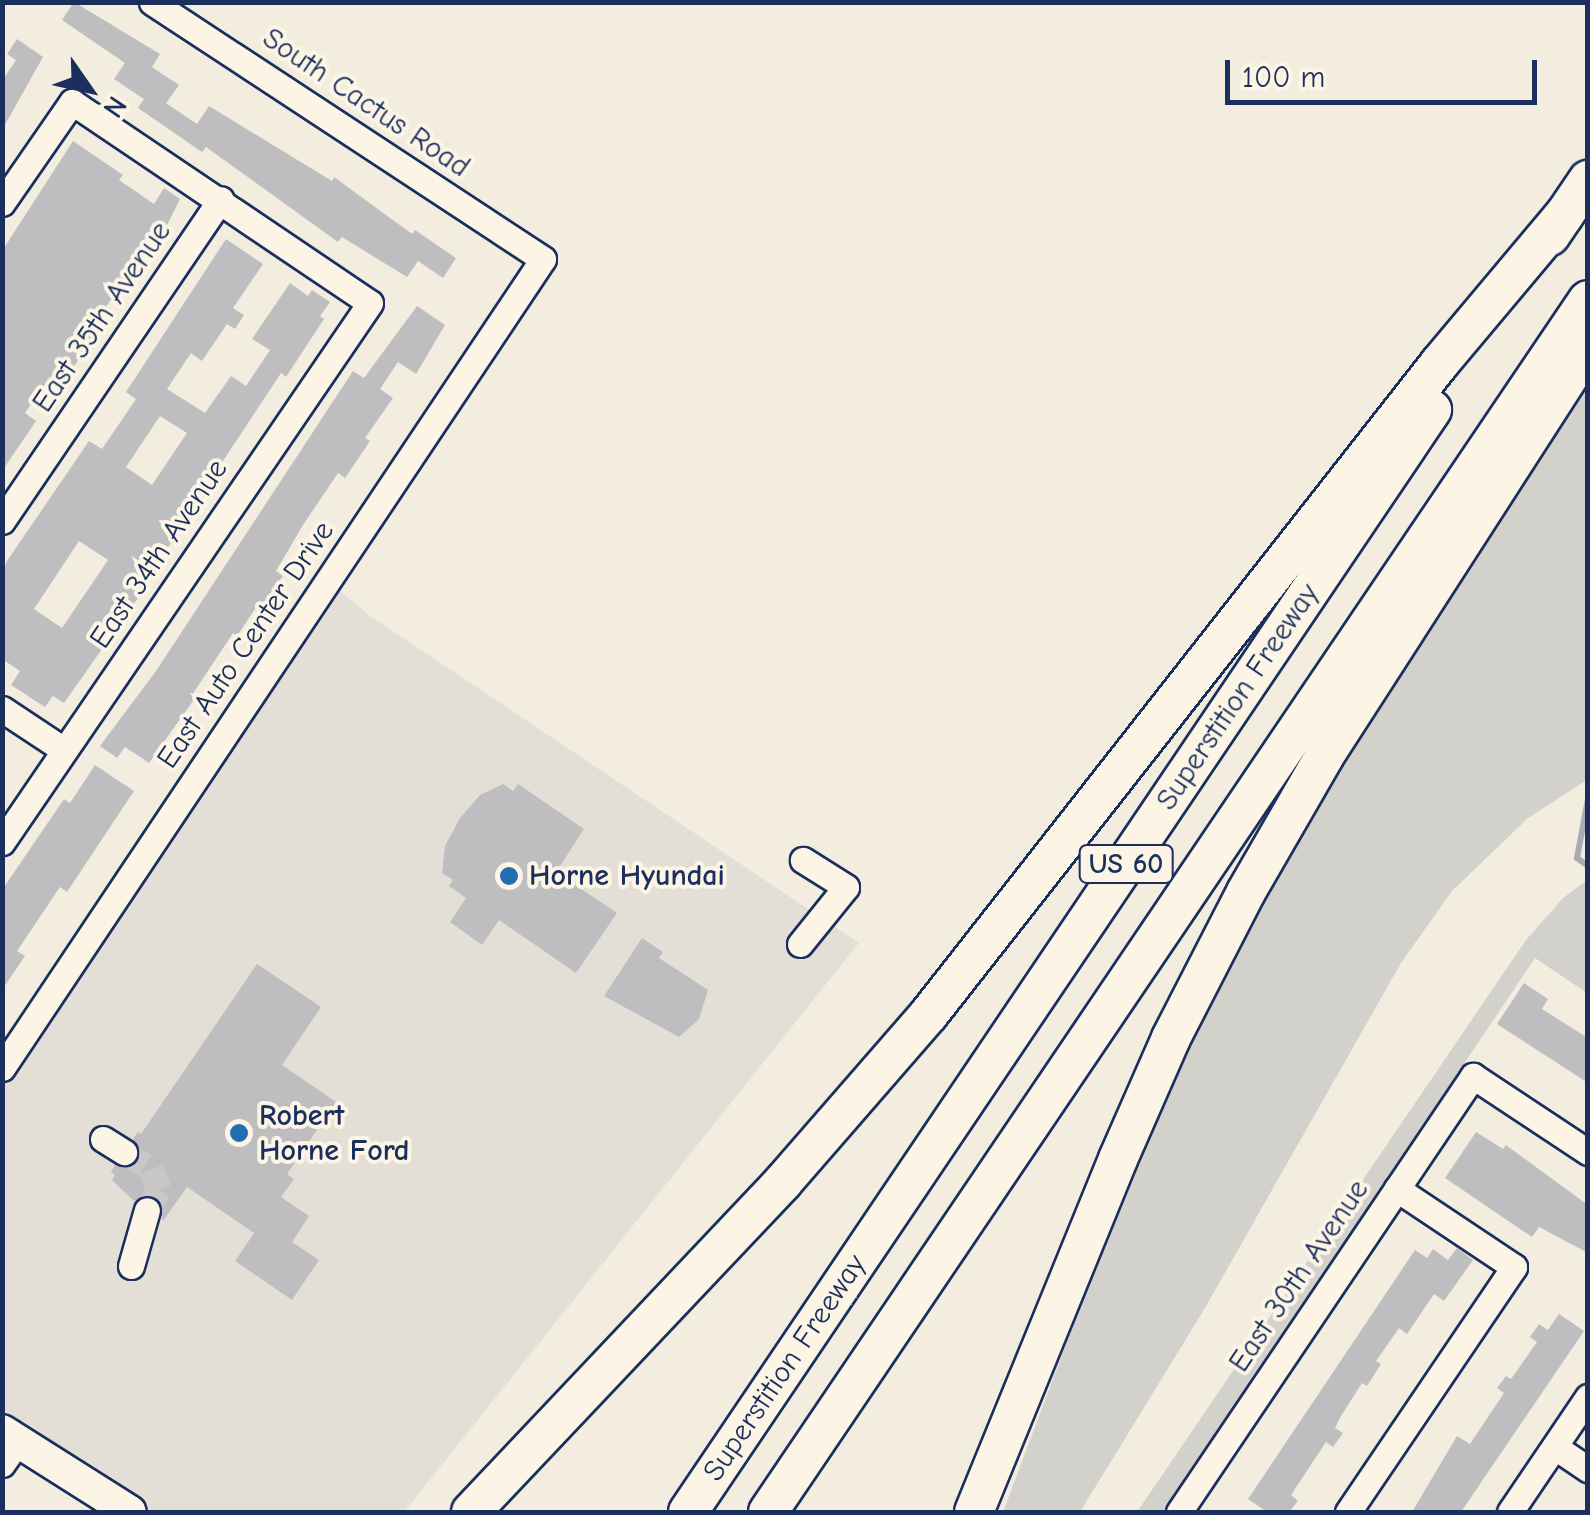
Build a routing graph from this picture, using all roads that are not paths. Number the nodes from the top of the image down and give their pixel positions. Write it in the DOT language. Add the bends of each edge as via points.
graph roads {
  1 [pos="152,2"];
  2 [pos="1588,180"];
  3 [pos="221,199"];
  4 [pos="2,203"];
  5 [pos="1564,214"];
  6 [pos="543,259"];
  7 [pos="1588,300"];
  8 [pos="1588,348"];
  9 [pos="2,521"];
  10 [pos="2,710"];
  11 [pos="64,750"];
  12 [pos="2,842"];
  13 [pos="804,860"];
  14 [pos="800,944"];
  15 [pos="2,1068"];
  16 [pos="1588,1152"];
  17 [pos="1397,1189"];
  18 [pos="147,1210"];
  19 [pos="131,1266"];
  20 [pos="1588,1397"];
  21 [pos="8,1445"];
  22 [pos="1554,1447"];
  23 [pos="1588,1469"];
  24 [pos="130,1512"];
  25 [pos="471,1512"];
  26 [pos="688,1512"];
  27 [pos="768,1512"];
  28 [pos="974,1512"];
  29 [pos="1179,1512"];
  30 [pos="1348,1512"];
  31 [pos="1510,1512"];
  1 -- 6 [label="street, South Cactus Road"];
  2 -- 5 [label="highway, Superstition Freeway / US 60"];
  3 -- 4 [label="street" via="72,102"];
  3 -- 9 [label="street, East 35th Avenue"];
  3 -- 11 [label="street, East 34th Avenue" via="370,303"];
  5 -- 25 [label="highway" via="929,1014 785,1180"];
  5 -- 26 [label="highway, Superstition Freeway / US 60"];
  6 -- 15 [label="street, East Auto Center Drive"];
  7 -- 27 [label="highway, US 60"];
  8 -- 28 [label="highway" via="1324,755 1246,892 1171,1038"];
  10 -- 11 [label="street"];
  11 -- 12 [label="street, East 34th Avenue"];
  13 -- 14 [label="street" via="846,887"];
  16 -- 17 [label="street, East 30th Avenue" via="1472,1076"];
  17 -- 29 [label="street, East 30th Avenue"];
  17 -- 30 [label="street" via="1514,1267"];
  18 -- 19 [label="street"];
  20 -- 22 [label="street"];
  21 -- 24 [label="main road"];
  22 -- 23 [label="street"];
  22 -- 31 [label="street"];
}
